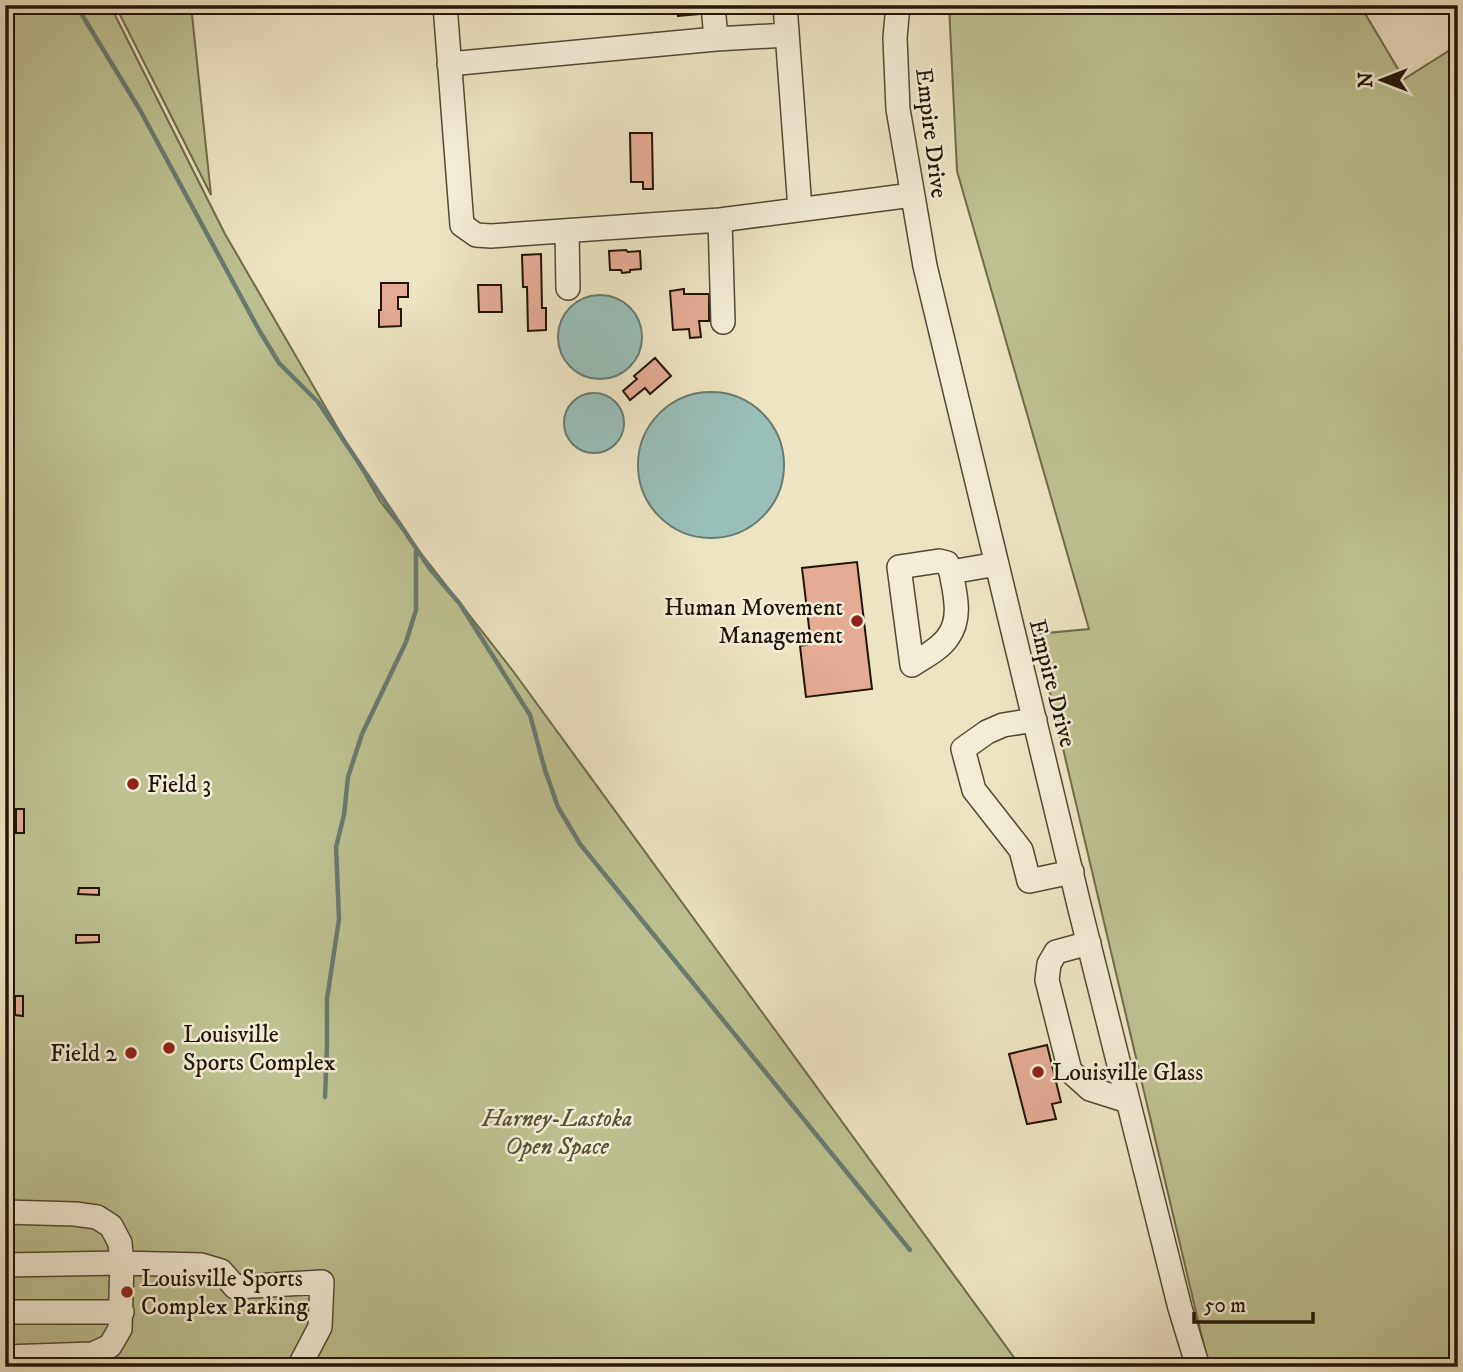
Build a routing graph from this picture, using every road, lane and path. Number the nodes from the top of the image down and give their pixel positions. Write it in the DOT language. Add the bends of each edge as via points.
graph roads {
  1 [pos="445,5"];
  2 [pos="713,5"];
  3 [pos="785,5"];
  4 [pos="898,5"];
  5 [pos="787,35"];
  6 [pos="716,39"];
  7 [pos="449,64"];
  8 [pos="912,195"];
  9 [pos="800,209"];
  10 [pos="720,220"];
  11 [pos="567,231"];
  12 [pos="568,288"];
  13 [pos="723,322"];
  14 [pos="997,564"];
  15 [pos="951,572"];
  16 [pos="1035,720"];
  17 [pos="1072,872"];
  18 [pos="1089,943"];
  19 [pos="1128,1101"];
  20 [pos="5,1212"];
  21 [pos="122,1263"];
  22 [pos="5,1265"];
  23 [pos="5,1312"];
  24 [pos="122,1312"];
  25 [pos="5,1357"];
  26 [pos="299,1367"];
  27 [pos="1198,1367"];
  1 -- 7 [label="street"];
  2 -- 6 [label="street"];
  3 -- 5 [label="street"];
  4 -- 8 [label="street, Empire Drive" via="898,109"];
  5 -- 6 [label="street"];
  5 -- 9 [label="street"];
  6 -- 7 [label="street"];
  7 -- 11 [label="street" via="462,225 483,236"];
  8 -- 9 [label="street"];
  8 -- 14 [label="street, Empire Drive"];
  9 -- 10 [label="street"];
  10 -- 11 [label="street"];
  10 -- 13 [label="street"];
  11 -- 12 [label="street"];
  14 -- 15 [label="street"];
  14 -- 16 [label="street, Empire Drive"];
  16 -- 17 [label="street, Empire Drive"];
  16 -- 17 [label="street" via="987,732 963,748 967,765 974,790 1021,850 1029,881"];
  17 -- 18 [label="street, Empire Drive"];
  18 -- 19 [label="street, Empire Drive"];
  18 -- 19 [label="street" via="1056,951 1047,979 1070,1071 1090,1089"];
  19 -- 27 [label="street, Empire Drive"];
  20 -- 21 [label="street" via="97,1217 111,1226 121,1243"];
  21 -- 22 [label="street"];
  21 -- 24 [label="street"];
  21 -- 26 [label="street" via="201,1265 220,1271 235,1287 322,1282 320,1327"];
  23 -- 24 [label="street"];
  24 -- 25 [label="street" via="120,1329 110,1346 93,1354"];
}
